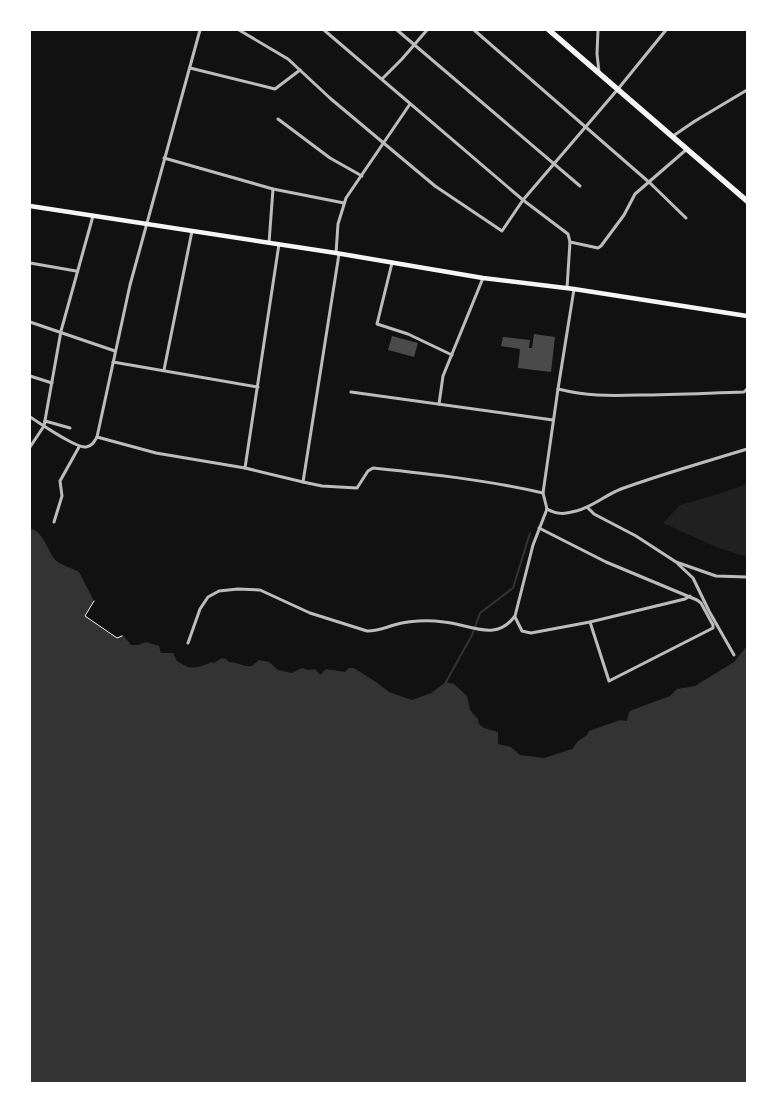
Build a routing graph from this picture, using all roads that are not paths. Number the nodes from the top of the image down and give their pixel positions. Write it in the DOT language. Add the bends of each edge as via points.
graph roads {
  1 [pos="200,30"];
  2 [pos="239,30"];
  3 [pos="324,30"];
  4 [pos="397,30"];
  5 [pos="427,30"];
  6 [pos="474,30"];
  7 [pos="549,30"];
  8 [pos="602,30"];
  9 [pos="666,30"];
  10 [pos="599,32"];
  11 [pos="415,44"];
  12 [pos="190,68"];
  13 [pos="300,70"];
  14 [pos="600,74"];
  15 [pos="382,79"];
  16 [pos="618,89"];
  17 [pos="747,90"];
  18 [pos="410,104"];
  19 [pos="278,119"];
  20 [pos="585,127"];
  21 [pos="672,136"];
  22 [pos="384,142"];
  23 [pos="688,149"];
  24 [pos="164,158"];
  25 [pos="553,163"];
  26 [pos="362,176"];
  27 [pos="650,183"];
  28 [pos="580,186"];
  29 [pos="273,189"];
  30 [pos="523,200"];
  31 [pos="747,201"];
  32 [pos="344,203"];
  33 [pos="30,206"];
  34 [pos="93,215"];
  35 [pos="686,218"];
  36 [pos="147,223"];
  37 [pos="192,231"];
  38 [pos="570,242"];
  39 [pos="269,243"];
  40 [pos="279,244"];
  41 [pos="338,253"];
  42 [pos="30,263"];
  43 [pos="392,263"];
  44 [pos="77,271"];
  45 [pos="483,278"];
  46 [pos="566,288"];
  47 [pos="574,289"];
  48 [pos="747,316"];
  49 [pos="30,322"];
  50 [pos="61,331"];
  51 [pos="115,351"];
  52 [pos="452,355"];
  53 [pos="113,362"];
  54 [pos="164,370"];
  55 [pos="30,376"];
  56 [pos="52,383"];
  57 [pos="258,387"];
  58 [pos="558,388"];
  59 [pos="747,389"];
  60 [pos="351,392"];
  61 [pos="439,404"];
  62 [pos="30,417"];
  63 [pos="553,420"];
  64 [pos="46,421"];
  65 [pos="44,426"];
  66 [pos="70,428"];
  67 [pos="97,437"];
  68 [pos="30,447"];
  69 [pos="79,447"];
  70 [pos="747,449"];
  71 [pos="245,468"];
  72 [pos="303,482"];
  73 [pos="543,492"];
  74 [pos="588,508"];
  75 [pos="547,510"];
  76 [pos="54,522"];
  77 [pos="539,528"];
  78 [pos="676,562"];
  79 [pos="747,577"];
  80 [pos="690,596"];
  81 [pos="515,616"];
  82 [pos="590,622"];
  83 [pos="188,643"];
  84 [pos="734,655"];
  1 -- 12 [label="street"];
  2 -- 13 [label="street" via="288,59"];
  3 -- 15 [label="street"];
  4 -- 11 [label="street"];
  5 -- 11 [label="street"];
  6 -- 20 [label="street"];
  7 -- 14 [label="highway"];
  8 -- 10 [label="street"];
  9 -- 16 [label="street"];
  10 -- 14 [label="street" via="597,54"];
  11 -- 15 [label="street"];
  11 -- 25 [label="street"];
  12 -- 13 [label="street" via="275,89"];
  12 -- 24 [label="street"];
  13 -- 22 [label="street"];
  14 -- 16 [label="highway"];
  15 -- 18 [label="street"];
  16 -- 20 [label="street"];
  16 -- 21 [label="highway"];
  17 -- 21 [label="street"];
  18 -- 22 [label="street"];
  18 -- 30 [label="street"];
  19 -- 26 [label="street" via="330,158"];
  20 -- 25 [label="street"];
  20 -- 27 [label="street"];
  21 -- 23 [label="highway"];
  22 -- 26 [label="street"];
  22 -- 30 [label="street" via="435,186 502,231"];
  23 -- 27 [label="street"];
  23 -- 31 [label="highway"];
  24 -- 29 [label="street"];
  24 -- 36 [label="street"];
  25 -- 28 [label="street"];
  25 -- 30 [label="street"];
  26 -- 32 [label="street"];
  27 -- 35 [label="street"];
  27 -- 38 [label="street" via="635,194 601,246"];
  29 -- 32 [label="street"];
  29 -- 39 [label="street"];
  30 -- 38 [label="street" via="568,234"];
  32 -- 41 [label="street" via="338,224"];
  33 -- 34 [label="main road"];
  34 -- 36 [label="main road"];
  34 -- 44 [label="street"];
  36 -- 37 [label="main road"];
  36 -- 51 [label="street"];
  37 -- 39 [label="main road"];
  37 -- 54 [label="street"];
  38 -- 46 [label="street"];
  39 -- 40 [label="main road"];
  40 -- 41 [label="main road"];
  40 -- 57 [label="street"];
  41 -- 43 [label="main road"];
  41 -- 72 [label="street"];
  42 -- 44 [label="street"];
  43 -- 45 [label="main road"];
  43 -- 52 [label="street" via="378,324"];
  44 -- 50 [label="street"];
  45 -- 46 [label="main road"];
  45 -- 52 [label="street"];
  46 -- 47 [label="main road"];
  47 -- 48 [label="main road"];
  47 -- 58 [label="street"];
  49 -- 50 [label="street"];
  50 -- 51 [label="street"];
  50 -- 56 [label="street"];
  51 -- 53 [label="street"];
  52 -- 61 [label="street" via="443,376"];
  53 -- 54 [label="street"];
  53 -- 67 [label="street"];
  54 -- 57 [label="street"];
  55 -- 56 [label="street"];
  56 -- 64 [label="street"];
  57 -- 71 [label="street"];
  58 -- 59 [label="street" via="596,396 744,392"];
  58 -- 63 [label="street"];
  60 -- 61 [label="street"];
  61 -- 63 [label="street"];
  62 -- 65 [label="street"];
  63 -- 73 [label="street"];
  64 -- 65 [label="street"];
  64 -- 66 [label="street"];
  65 -- 68 [label="street"];
  65 -- 69 [label="street"];
  67 -- 69 [label="street" via="89,446"];
  67 -- 71 [label="street" via="156,453"];
  69 -- 76 [label="street" via="60,481 62,496"];
  70 -- 74 [label="street" via="619,490"];
  71 -- 72 [label="street"];
  72 -- 73 [label="street" via="354,489 373,468"];
  73 -- 75 [label="street"];
  74 -- 75 [label="street" via="561,515"];
  74 -- 78 [label="street"];
  75 -- 77 [label="street"];
  77 -- 80 [label="street" via="606,562"];
  77 -- 81 [label="street"];
  78 -- 79 [label="street" via="716,576"];
  78 -- 84 [label="street" via="693,578"];
  80 -- 82 [label="street"];
  80 -- 82 [label="street" via="700,603 713,628 609,681"];
  81 -- 82 [label="street" via="519,628 526,633"];
  81 -- 83 [label="street" via="508,625 487,631 452,622 394,625 375,631 310,613 260,590 238,589 219,591 208,597 200,609"];
}
